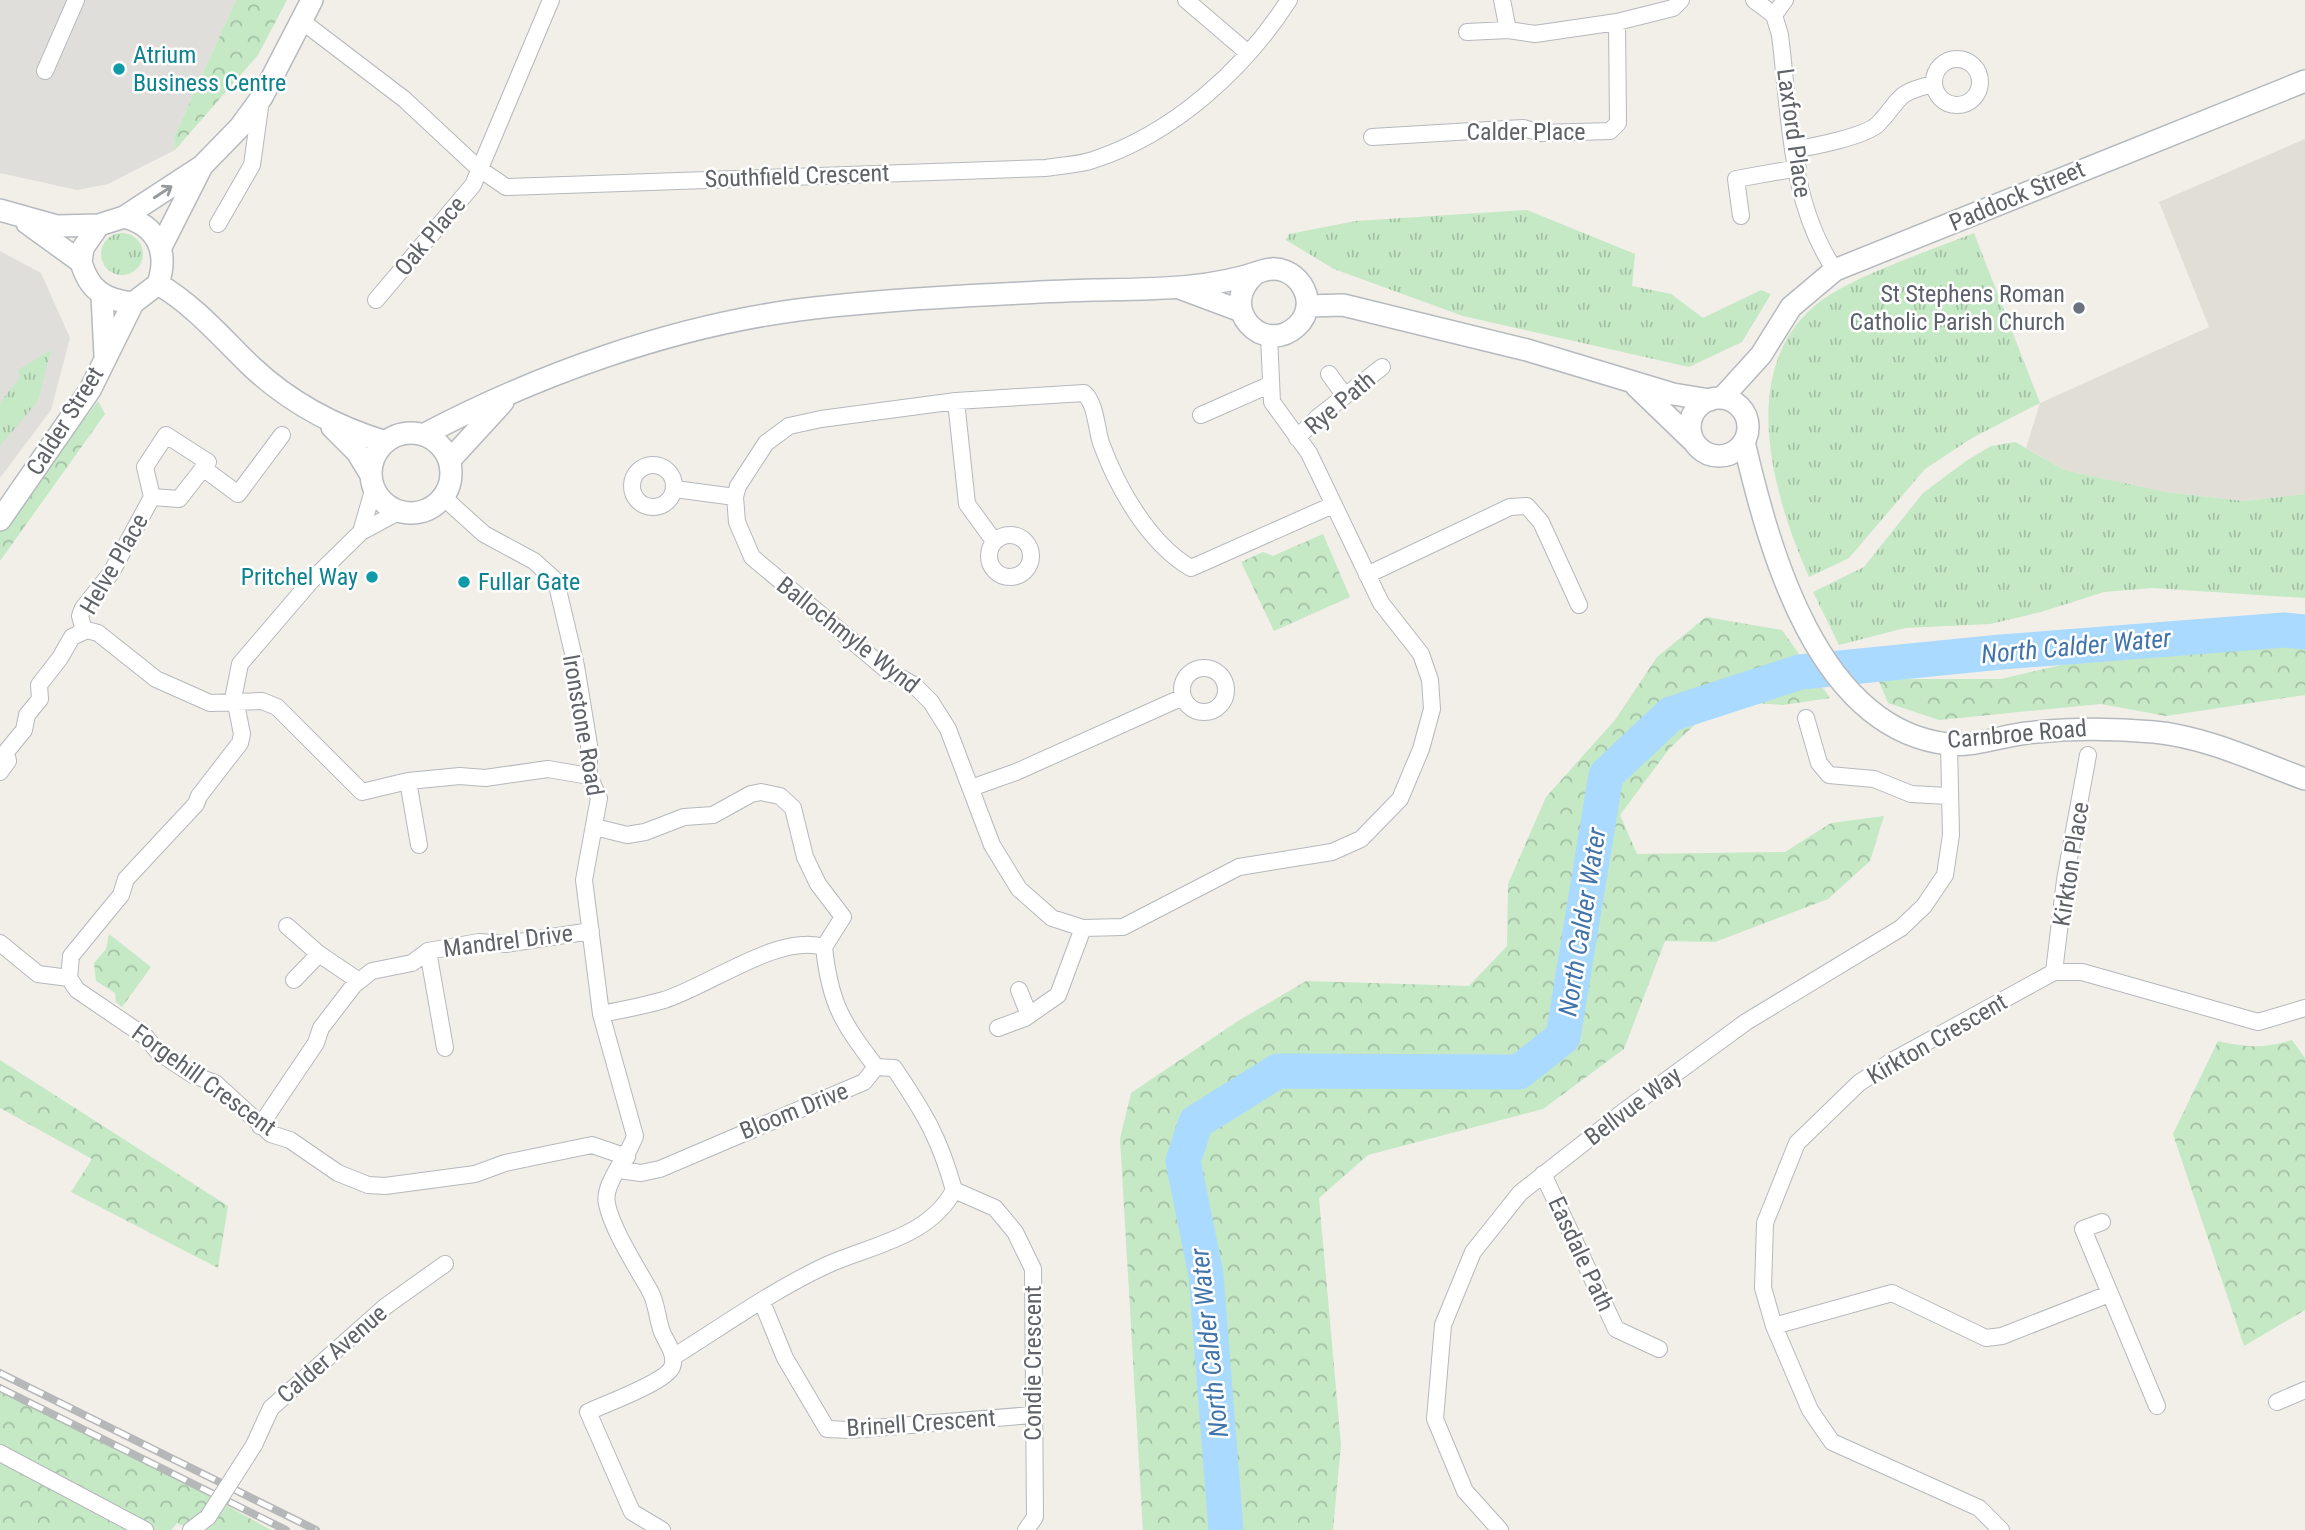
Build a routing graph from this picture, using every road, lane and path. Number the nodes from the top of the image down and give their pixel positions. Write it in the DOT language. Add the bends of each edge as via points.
graph roads {
  1 [pos="76,0"];
  2 [pos="312,0"];
  3 [pos="551,0"];
  4 [pos="1186,0"];
  5 [pos="1289,0"];
  6 [pos="1502,0"];
  7 [pos="1681,0"];
  8 [pos="1754,0"];
  9 [pos="1785,0"];
  10 [pos="1774,15"];
  11 [pos="303,22"];
  12 [pos="1617,22"];
  13 [pos="1508,30"];
  14 [pos="1467,32"];
  15 [pos="1248,53"];
  16 [pos="45,71"];
  17 [pos="2305,81"];
  18 [pos="1933,83"];
  19 [pos="262,96"];
  20 [pos="1372,137"];
  21 [pos="1795,149"];
  22 [pos="202,166"];
  23 [pos="478,168"];
  24 [pos="1798,168"];
  25 [pos="10,214"];
  26 [pos="1741,216"];
  27 [pos="124,218"];
  28 [pos="218,224"];
  29 [pos="99,225"];
  30 [pos="161,247"];
  31 [pos="81,262"];
  32 [pos="1835,270"];
  33 [pos="1255,274"];
  34 [pos="158,284"];
  35 [pos="1180,289"];
  36 [pos="103,296"];
  37 [pos="376,300"];
  38 [pos="133,303"];
  39 [pos="1307,306"];
  40 [pos="1241,311"];
  41 [pos="1269,336"];
  42 [pos="1762,355"];
  43 [pos="105,357"];
  44 [pos="1382,367"];
  45 [pos="1329,374"];
  46 [pos="1632,382"];
  47 [pos="1269,386"];
  48 [pos="509,395"];
  49 [pos="1345,396"];
  50 [pos="1716,399"];
  51 [pos="956,401"];
  52 [pos="1743,411"];
  53 [pos="314,412"];
  54 [pos="1201,415"];
  55 [pos="282,435"];
  56 [pos="423,435"];
  57 [pos="1297,438"];
  58 [pos="1692,440"];
  59 [pos="386,442"];
  60 [pos="1744,442"];
  61 [pos="1727,456"];
  62 [pos="449,461"];
  63 [pos="204,468"];
  64 [pos="372,481"];
  65 [pos="1754,487"];
  66 [pos="675,489"];
  67 [pos="152,497"];
  68 [pos="443,497"];
  69 [pos="735,497"];
  70 [pos="1333,505"];
  71 [pos="400,511"];
  72 [pos="0,520"];
  73 [pos="361,532"];
  74 [pos="994,541"];
  75 [pos="1367,575"];
  76 [pos="1579,605"];
  77 [pos="84,631"];
  78 [pos="1810,633"];
  79 [pos="1183,697"];
  80 [pos="236,703"];
  81 [pos="1806,718"];
  82 [pos="1949,744"];
  83 [pos="2088,755"];
  84 [pos="0,772"];
  85 [pos="589,776"];
  86 [pos="2305,779"];
  87 [pos="408,781"];
  88 [pos="971,789"];
  89 [pos="1948,796"];
  90 [pos="595,827"];
  91 [pos="419,845"];
  92 [pos="287,926"];
  93 [pos="1083,928"];
  94 [pos="591,931"];
  95 [pos="0,943"];
  96 [pos="824,947"];
  97 [pos="428,951"];
  98 [pos="319,954"];
  99 [pos="2054,972"];
  100 [pos="69,978"];
  101 [pos="294,980"];
  102 [pos="359,981"];
  103 [pos="1019,990"];
  104 [pos="2305,1007"];
  105 [pos="601,1014"];
  106 [pos="1029,1015"];
  107 [pos="998,1028"];
  108 [pos="444,1048"];
  109 [pos="876,1067"];
  110 [pos="260,1126"];
  111 [pos="623,1163"];
  112 [pos="1543,1174"];
  113 [pos="954,1191"];
  114 [pos="2102,1222"];
  115 [pos="445,1264"];
  116 [pos="2109,1294"];
  117 [pos="762,1302"];
  118 [pos="1774,1326"];
  119 [pos="1659,1349"];
  120 [pos="673,1357"];
  121 [pos="2305,1390"];
  122 [pos="2277,1402"];
  123 [pos="2157,1406"];
  124 [pos="1032,1415"];
  125 [pos="0,1453"];
  126 [pos="145,1530"];
  127 [pos="191,1530"];
  128 [pos="662,1530"];
  129 [pos="1026,1530"];
  130 [pos="1500,1530"];
  131 [pos="2001,1530"];
  1 -- 16 [label="street"];
  2 -- 11 [label="street"];
  3 -- 23 [label="street, Oak Place"];
  4 -- 15 [label="street"];
  5 -- 15 [label="street, Southfield Crescent"];
  6 -- 13 [label="street"];
  7 -- 12 [label="street" via="1673,8"];
  8 -- 10 [label="street"];
  9 -- 10 [label="street"];
  10 -- 21 [label="street, Laxford Place"];
  11 -- 19 [label="street"];
  11 -- 23 [label="street, Southfield Crescent" via="404,99"];
  12 -- 13 [label="street" via="1535,34"];
  12 -- 20 [label="street, Calder Place" via="1618,123 1610,131 1541,133 1523,128"];
  13 -- 14 [label="street"];
  15 -- 23 [label="street, Southfield Crescent" via="1199,101 1156,130 1093,160 1046,168 506,187"];
  17 -- 32 [label="street, Paddock Street"];
  18 -- 21 [label="street" via="1903,94 1877,125 1820,146"];
  19 -- 22 [label="street"];
  19 -- 28 [label="street" via="252,165"];
  21 -- 24 [label="street, Laxford Place"];
  27 -- 22 [label="street, one-way"];
  22 -- 30 [label="street"];
  23 -- 37 [label="street, Oak Place" via="473,185"];
  24 -- 26 [label="street" via="1736,179"];
  24 -- 32 [label="street, Laxford Place" via="1804,210"];
  25 -- 29 [label="street" via="58,226"];
  25 -- 31 [label="street"];
  27 -- 29 [label="street"];
  27 -- 30 [label="street" via="147,227"];
  29 -- 31 [label="street" via="83,248"];
  30 -- 34 [label="street"];
  31 -- 36 [label="street" via="91,287"];
  32 -- 42 [label="street, Paddock Street" via="1791,307"];
  33 -- 35 [label="street"];
  33 -- 39 [label="street" via="1276,268 1287,271 1303,285"];
  33 -- 40 [label="street" via="1241,290"];
  34 -- 38 [label="street, Calder Street"];
  34 -- 53 [label="street" via="183,298 289,399"];
  35 -- 40 [label="street"];
  35 -- 48 [label="street" via="996,294 796,310 633,349"];
  36 -- 38 [label="street"];
  36 -- 43 [label="street, Calder Street"];
  38 -- 43 [label="street, Calder Street"];
  39 -- 41 [label="street" via="1298,325"];
  39 -- 46 [label="street" via="1343,305 1527,350"];
  40 -- 41 [label="street" via="1251,328"];
  41 -- 47 [label="street, Ballochmyle Wynd"];
  42 -- 50 [label="street, Paddock Street"];
  42 -- 52 [label="street, Paddock Street"];
  43 -- 72 [label="street, Calder Street" via="90,390"];
  44 -- 49 [label="street, Rye Path"];
  45 -- 49 [label="street"];
  46 -- 50 [label="street"];
  46 -- 58 [label="street"];
  47 -- 54 [label="street"];
  47 -- 57 [label="street, Ballochmyle Wynd" via="1272,402"];
  48 -- 56 [label="street"];
  48 -- 62 [label="street"];
  49 -- 57 [label="street, Rye Path"];
  50 -- 52 [label="street" via="1732,401"];
  50 -- 58 [label="street, Paddock Street" via="1693,413"];
  51 -- 69 [label="street" via="789,426 766,443"];
  51 -- 70 [label="street" via="1084,393 1091,399 1103,447 1133,506 1174,558 1191,568"];
  51 -- 74 [label="street" via="967,504"];
  52 -- 60 [label="street, Paddock Street" via="1748,430"];
  53 -- 59 [label="street"];
  53 -- 64 [label="street" via="340,433"];
  55 -- 63 [label="street" via="238,494"];
  56 -- 59 [label="street" via="410,433"];
  56 -- 62 [label="street" via="443,449"];
  57 -- 70 [label="street, Ballochmyle Wynd"];
  58 -- 61 [label="street, Paddock Street" via="1709,455"];
  59 -- 64 [label="street" via="377,451"];
  60 -- 61 [label="street"];
  60 -- 65 [label="street, Paddock Street"];
  61 -- 65 [label="street, Paddock Street"];
  62 -- 68 [label="street" via="451,473"];
  63 -- 67 [label="street, Helve Place" via="179,499"];
  63 -- 67 [label="street, Helve Place" via="208,462 166,435 145,467"];
  64 -- 71 [label="street" via="380,498"];
  64 -- 73 [label="street"];
  65 -- 78 [label="street, Paddock Street" via="1773,551"];
  66 -- 69 [label="street"];
  67 -- 77 [label="street, Helve Place" via="111,573 83,608"];
  68 -- 71 [label="street" via="424,511"];
  68 -- 85 [label="street, Ironstone Road" via="484,534 534,561 556,581 576,666 589,745"];
  69 -- 88 [label="street, Ballochmyle Wynd" via="737,522 752,556 931,702 948,729"];
  70 -- 75 [label="street, Ballochmyle Wynd"];
  71 -- 73 [label="street"];
  73 -- 80 [label="street" via="240,664"];
  75 -- 76 [label="street" via="1510,507 1527,506 1541,522"];
  75 -- 93 [label="street, Ballochmyle Wynd" via="1381,603 1421,654 1430,680 1432,709 1400,799 1361,839 1332,852 1239,867 1123,927"];
  77 -- 80 [label="street" via="98,633 156,679 210,703"];
  77 -- 84 [label="street" via="72,637 39,685 40,699 6,752 8,761"];
  78 -- 82 [label="street, Carnbroe Road" via="1844,688 1894,727"];
  79 -- 88 [label="street"];
  80 -- 87 [label="street" via="262,701 276,707 362,792"];
  80 -- 100 [label="street" via="240,743 196,804 126,879 121,895 71,956"];
  81 -- 89 [label="street" via="1819,763 1829,775 1874,779 1911,794"];
  82 -- 86 [label="street, Carnbroe Road" via="2064,729 2157,732 2216,745"];
  82 -- 89 [label="street, Bellvue Way"];
  83 -- 99 [label="street, Kirkton Place"];
  85 -- 87 [label="street" via="548,769 485,778"];
  85 -- 90 [label="street, Ironstone Road" via="598,798"];
  87 -- 91 [label="street"];
  88 -- 93 [label="street, Ballochmyle Wynd" via="992,845 1019,888 1052,918"];
  89 -- 112 [label="street, Bellvue Way" via="1951,835 1945,875 1924,906 1901,928 1746,1022"];
  90 -- 94 [label="street, Ironstone Road" via="584,880"];
  90 -- 96 [label="street" via="627,835 645,832 684,817 713,815 751,794 780,796 793,808 805,857 818,884 843,917"];
  92 -- 98 [label="street"];
  93 -- 106 [label="street" via="1058,995"];
  94 -- 97 [label="street, Mandrel Drive"];
  94 -- 105 [label="street, Ironstone Road"];
  95 -- 100 [label="street" via="38,974"];
  96 -- 105 [label="street" via="810,943 790,947 665,999"];
  96 -- 109 [label="street, Bloom Drive" via="829,990 845,1023"];
  97 -- 102 [label="street, Mandrel Drive" via="412,962 372,971"];
  97 -- 108 [label="street"];
  98 -- 101 [label="street"];
  98 -- 102 [label="street"];
  99 -- 104 [label="street" via="2095,975 2258,1022"];
  99 -- 118 [label="street, Kirkton Crescent" via="1881,1068 1797,1143 1765,1223 1763,1288"];
  100 -- 110 [label="street, Forgehill Crescent" via="77,989 146,1037 158,1052 215,1083"];
  102 -- 110 [label="street, Mandrel Drive" via="321,1028 316,1043"];
  103 -- 106 [label="street"];
  105 -- 111 [label="street, Ironstone Road" via="635,1136"];
  106 -- 107 [label="street"];
  109 -- 111 [label="street, Bloom Drive" via="864,1082 660,1169 642,1174"];
  109 -- 113 [label="street" via="894,1068 930,1121"];
  110 -- 111 [label="street, Forgehill Crescent" via="338,1173 368,1185 475,1174 592,1145"];
  111 -- 120 [label="street" via="606,1203 651,1292"];
  112 -- 119 [label="street, Easdale Path" via="1616,1329"];
  112 -- 130 [label="street, Bellvue Way" via="1520,1193 1473,1252 1443,1325 1435,1419 1465,1491"];
  113 -- 117 [label="street" via="948,1203 895,1241 827,1265"];
  113 -- 124 [label="street, Condie Crescent" via="995,1208 1015,1232 1033,1269"];
  114 -- 116 [label="street" via="2083,1229"];
  115 -- 127 [label="street, Calder Avenue, bridge" via="386,1306 271,1408 254,1445 208,1517"];
  116 -- 118 [label="street" via="2002,1336 1986,1338 1892,1293"];
  116 -- 123 [label="street"];
  117 -- 120 [label="street"];
  117 -- 124 [label="street, Brinell Crescent" via="785,1358 827,1429"];
  118 -- 131 [label="street, Kirkton Crescent" via="1810,1410 1832,1442 1979,1508"];
  120 -- 128 [label="street" via="672,1368 662,1378 588,1412 632,1512"];
  121 -- 122 [label="street"];
  124 -- 129 [label="street, Condie Crescent" via="1035,1517"];
  125 -- 126 [label="street"];
}
